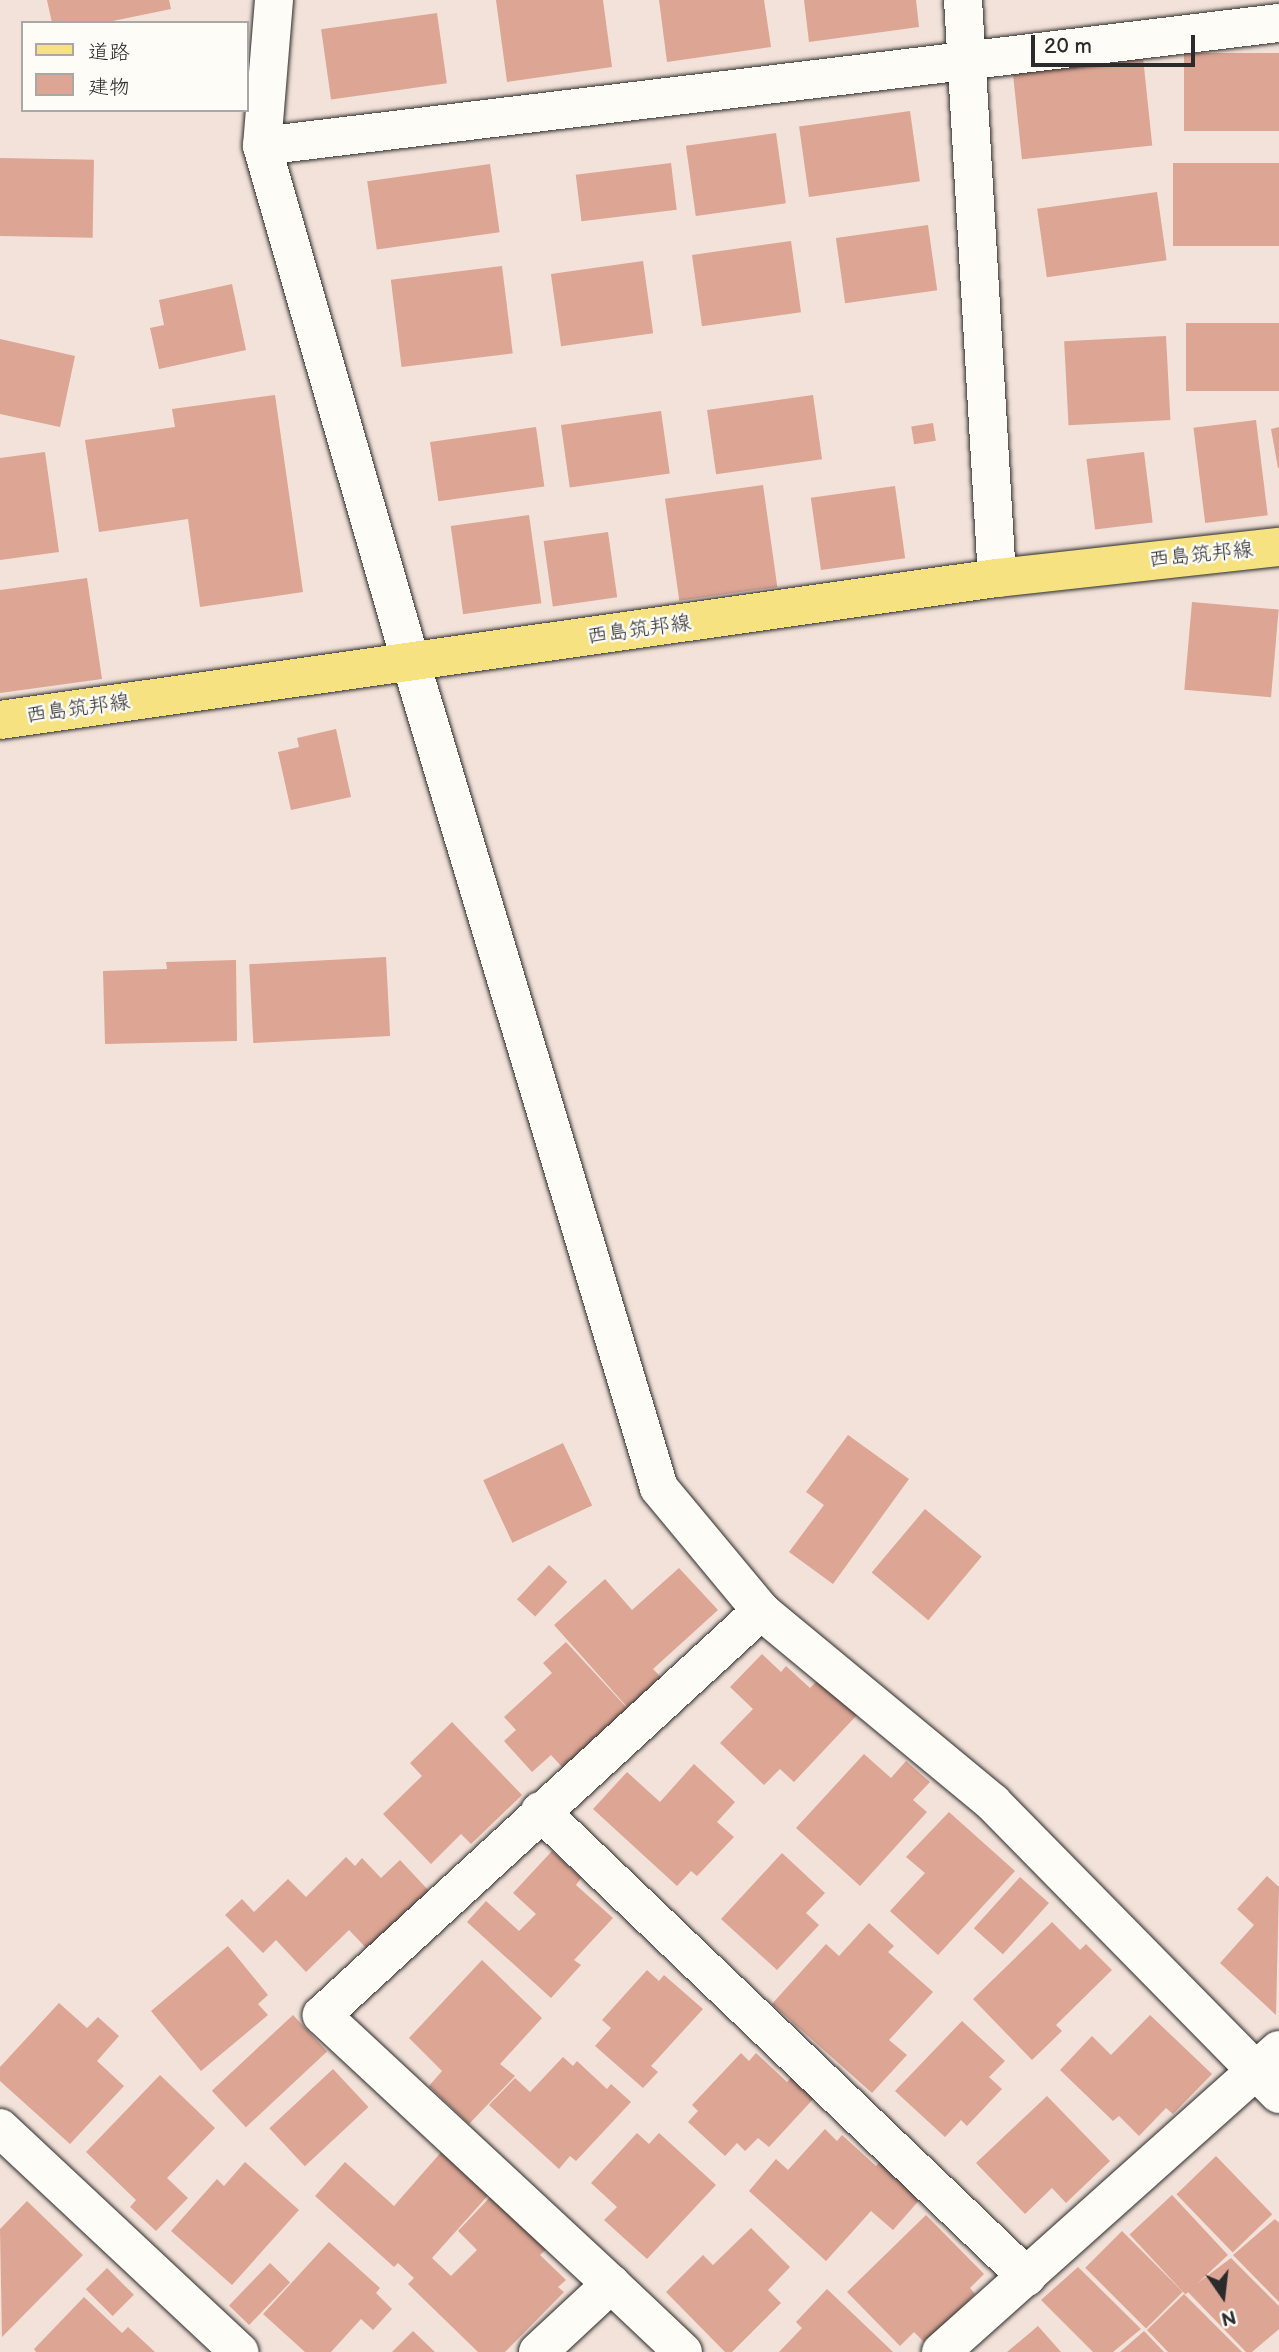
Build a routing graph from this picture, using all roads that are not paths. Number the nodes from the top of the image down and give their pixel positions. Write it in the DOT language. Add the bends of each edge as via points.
graph roads {
  1 [pos="274,0"];
  2 [pos="963,0"];
  3 [pos="1279,23"];
  4 [pos="967,59"];
  5 [pos="262,146"];
  6 [pos="1279,547"];
  7 [pos="997,578"];
  8 [pos="411,663"];
  9 [pos="0,720"];
  10 [pos="761,1611"];
  11 [pos="540,1811"];
  12 [pos="1273,2071"];
  13 [pos="0,2128"];
  14 [pos="1027,2277"];
  15 [pos="611,2284"];
  16 [pos="239,2352"];
  17 [pos="538,2352"];
  18 [pos="683,2352"];
  19 [pos="942,2352"];
  1 -- 5 [label="street"];
  2 -- 4 [label="street"];
  3 -- 4 [label="street"];
  4 -- 5 [label="street"];
  4 -- 7 [label="street"];
  5 -- 8 [label="street"];
  6 -- 7 [label="main road, 西島筑邦線"];
  7 -- 8 [label="main road, 西島筑邦線"];
  8 -- 9 [label="main road, 西島筑邦線"];
  8 -- 10 [label="street" via="659,1488"];
  10 -- 11 [label="street"];
  10 -- 12 [label="street" via="993,1803"];
  11 -- 14 [label="street"];
  11 -- 15 [label="street" via="322,2015"];
  12 -- 14 [label="street"];
  13 -- 16 [label="street"];
  14 -- 19 [label="street"];
  15 -- 17 [label="street"];
  15 -- 18 [label="street"];
}
